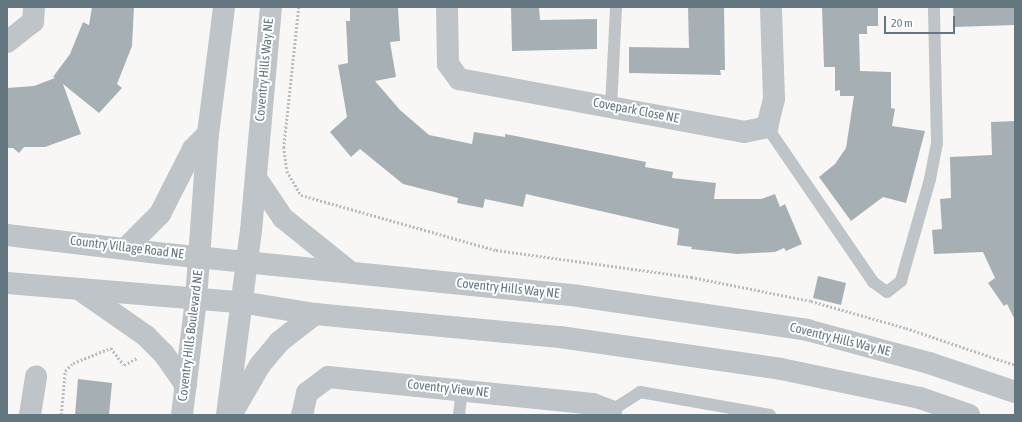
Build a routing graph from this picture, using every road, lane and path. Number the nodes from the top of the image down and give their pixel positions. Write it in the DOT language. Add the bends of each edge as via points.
graph roads {
  1 [pos="34,7"];
  2 [pos="224,7"];
  3 [pos="271,7"];
  4 [pos="299,7"];
  5 [pos="446,7"];
  6 [pos="616,7"];
  7 [pos="772,7"];
  8 [pos="934,7"];
  9 [pos="7,42"];
  10 [pos="611,107"];
  11 [pos="767,127"];
  12 [pos="208,134"];
  13 [pos="256,178"];
  14 [pos="7,235"];
  15 [pos="126,248"];
  16 [pos="201,256"];
  17 [pos="246,262"];
  18 [pos="349,272"];
  19 [pos="7,284"];
  20 [pos="82,292"];
  21 [pos="196,300"];
  22 [pos="240,302"];
  23 [pos="315,314"];
  24 [pos="141,356"];
  25 [pos="1015,365"];
  26 [pos="36,376"];
  27 [pos="186,385"];
  28 [pos="462,391"];
  29 [pos="1015,392"];
  30 [pos="611,413"];
  31 [pos="30,415"];
  32 [pos="60,415"];
  33 [pos="182,415"];
  34 [pos="227,415"];
  35 [pos="231,415"];
  36 [pos="302,415"];
  37 [pos="459,415"];
  38 [pos="770,415"];
  39 [pos="969,415"];
  1 -- 9 [label="street" via="33,22"];
  2 -- 12 [label="street"];
  3 -- 13 [label="street, Coventry Hills Way NE"];
  4 -- 25 [label="path" via="284,147 287,171 301,195 496,250 691,276 811,301 906,328"];
  5 -- 10 [label="street, Covepark Close NE" via="448,64 459,79"];
  6 -- 10 [label="lane"];
  7 -- 11 [label="street" via="774,99"];
  8 -- 11 [label="lane" via="937,143 930,179 901,280 887,292 873,282"];
  10 -- 11 [label="street, Covepark Close NE" via="744,132"];
  12 -- 15 [label="street" via="193,148 160,214"];
  12 -- 16 [label="street"];
  13 -- 17 [label="street, Coventry Hills Way NE"];
  13 -- 18 [label="street" via="283,218"];
  14 -- 15 [label="street, Country Village Road NE"];
  15 -- 16 [label="street, Country Village Road NE"];
  16 -- 17 [label="street, Country Village Road NE"];
  16 -- 21 [label="street, Coventry Hills Boulevard NE"];
  17 -- 18 [label="street, Coventry Hills Way NE"];
  17 -- 22 [label="street"];
  18 -- 29 [label="street, Coventry Hills Way NE" via="578,296 807,330 929,362"];
  19 -- 20 [label="street"];
  20 -- 21 [label="street"];
  20 -- 27 [label="street" via="146,336 164,354"];
  21 -- 22 [label="street"];
  21 -- 27 [label="street, Coventry Hills Boulevard NE"];
  22 -- 23 [label="street"];
  22 -- 34 [label="street"];
  23 -- 35 [label="street" via="278,342 260,365"];
  23 -- 39 [label="street" via="560,337 781,370 920,398"];
  24 -- 32 [label="path" via="124,365 111,348 73,363 65,371"];
  26 -- 31 [label="street"];
  27 -- 33 [label="street, Coventry Hills Boulevard NE"];
  28 -- 30 [label="street, Coventry View NE" via="593,404"];
  28 -- 36 [label="street, Coventry View NE" via="328,377 307,393"];
  28 -- 37 [label="lane"];
  30 -- 38 [label="lane" via="640,392"];
}
